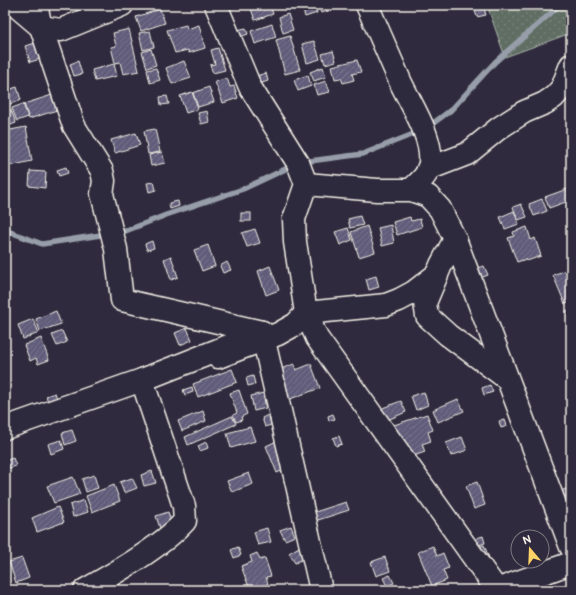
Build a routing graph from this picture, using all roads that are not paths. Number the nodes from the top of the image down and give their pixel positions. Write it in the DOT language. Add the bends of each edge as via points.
graph roads {
  1 [pos="15,5"];
  2 [pos="36,5"];
  3 [pos="122,5"];
  4 [pos="216,5"];
  5 [pos="367,5"];
  6 [pos="41,27"];
  7 [pos="571,66"];
  8 [pos="428,169"];
  9 [pos="306,184"];
  10 [pos="411,190"];
  11 [pos="455,239"];
  12 [pos="436,275"];
  13 [pos="306,313"];
  14 [pos="262,332"];
  15 [pos="506,378"];
  16 [pos="142,380"];
  17 [pos="5,428"];
  18 [pos="571,547"];
  19 [pos="571,562"];
  20 [pos="85,590"];
  21 [pos="321,590"];
  22 [pos="496,590"];
  1 -- 6 [label="street"];
  2 -- 6 [label="street"];
  3 -- 6 [label="street" via="61,30"];
  4 -- 9 [label="street" via="250,87 298,162"];
  5 -- 8 [label="street" via="426,136 430,148"];
  6 -- 14 [label="street" via="74,126 102,171 102,194 116,249 122,300"];
  7 -- 8 [label="street" via="562,88 554,97 499,128 467,154"];
  8 -- 10 [label="street" via="425,177"];
  9 -- 10 [label="street"];
  9 -- 13 [label="street" via="294,219"];
  10 -- 11 [label="street" via="428,196 440,209"];
  11 -- 12 [label="street"];
  11 -- 15 [label="street"];
  12 -- 13 [label="street" via="414,292 386,305"];
  12 -- 15 [label="street" via="425,303 427,316"];
  13 -- 14 [label="street" via="296,324 278,334 218,358"];
  13 -- 22 [label="street" via="317,338"];
  14 -- 16 [label="street"];
  14 -- 21 [label="street"];
  15 -- 18 [label="street"];
  16 -- 17 [label="street"];
  16 -- 20 [label="street" via="184,506 185,520 174,532 144,553"];
  19 -- 22 [label="street"];
}
